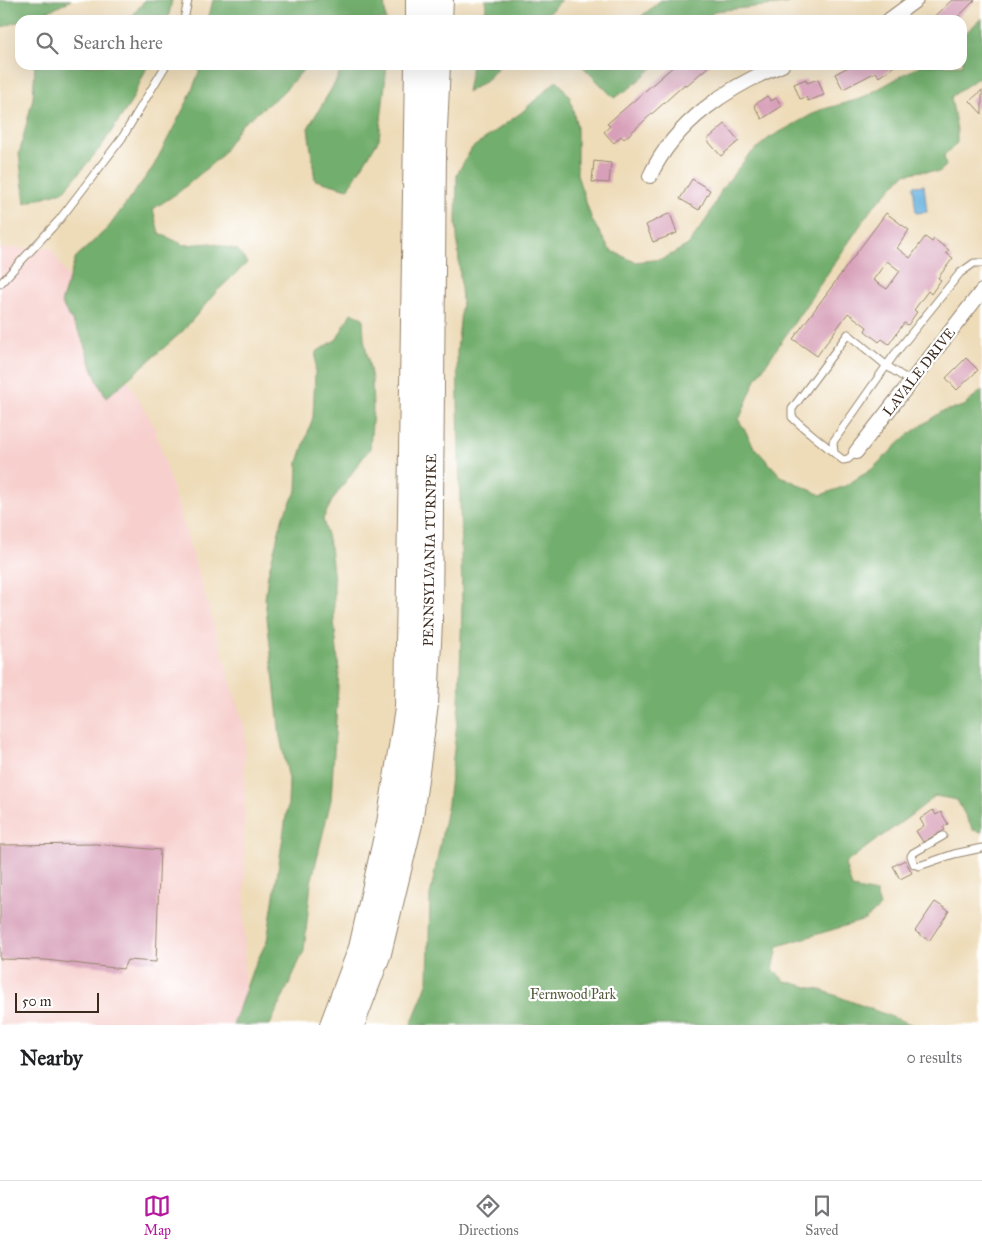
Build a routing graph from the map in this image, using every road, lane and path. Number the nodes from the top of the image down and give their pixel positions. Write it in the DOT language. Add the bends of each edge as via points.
graph roads {
  1 [pos="188,0"];
  2 [pos="418,0"];
  3 [pos="441,0"];
  4 [pos="916,0"];
  5 [pos="185,15"];
  6 [pos="418,15"];
  7 [pos="440,15"];
  8 [pos="896,15"];
  9 [pos="163,70"];
  10 [pos="417,70"];
  11 [pos="438,70"];
  12 [pos="771,70"];
  13 [pos="650,176"];
  14 [pos="982,263"];
  15 [pos="0,284"];
  16 [pos="982,291"];
  17 [pos="887,366"];
  18 [pos="911,382"];
  19 [pos="856,452"];
  20 [pos="834,453"];
  21 [pos="943,836"];
  22 [pos="982,848"];
  23 [pos="332,1025"];
  24 [pos="352,1025"];
  1 -- 5 [label="lane"];
  2 -- 6 [label="highway"];
  3 -- 7 [label="highway"];
  4 -- 8 [label="street"];
  9 -- 15 [label="lane" via="122,138 60,219"];
  10 -- 23 [label="highway, PENNSYLVANIA TURNPIKE" via="407,709 389,823 361,948"];
  11 -- 24 [label="highway, PENNSYLVANIA TURNPIKE" via="426,704 410,824 379,953"];
  12 -- 13 [label="street" via="746,81 687,124 663,151"];
  14 -- 17 [label="lane" via="974,263 960,273"];
  16 -- 18 [label="street, LAVALE DRIVE"];
  17 -- 18 [label="lane"];
  17 -- 20 [label="lane" via="833,442"];
  17 -- 20 [label="lane" via="848,334 792,409 792,416 801,426"];
  18 -- 19 [label="street, LAVALE DRIVE"];
  19 -- 20 [label="lane" via="842,460"];
  21 -- 22 [label="lane" via="913,853 914,864 919,866"];
}
